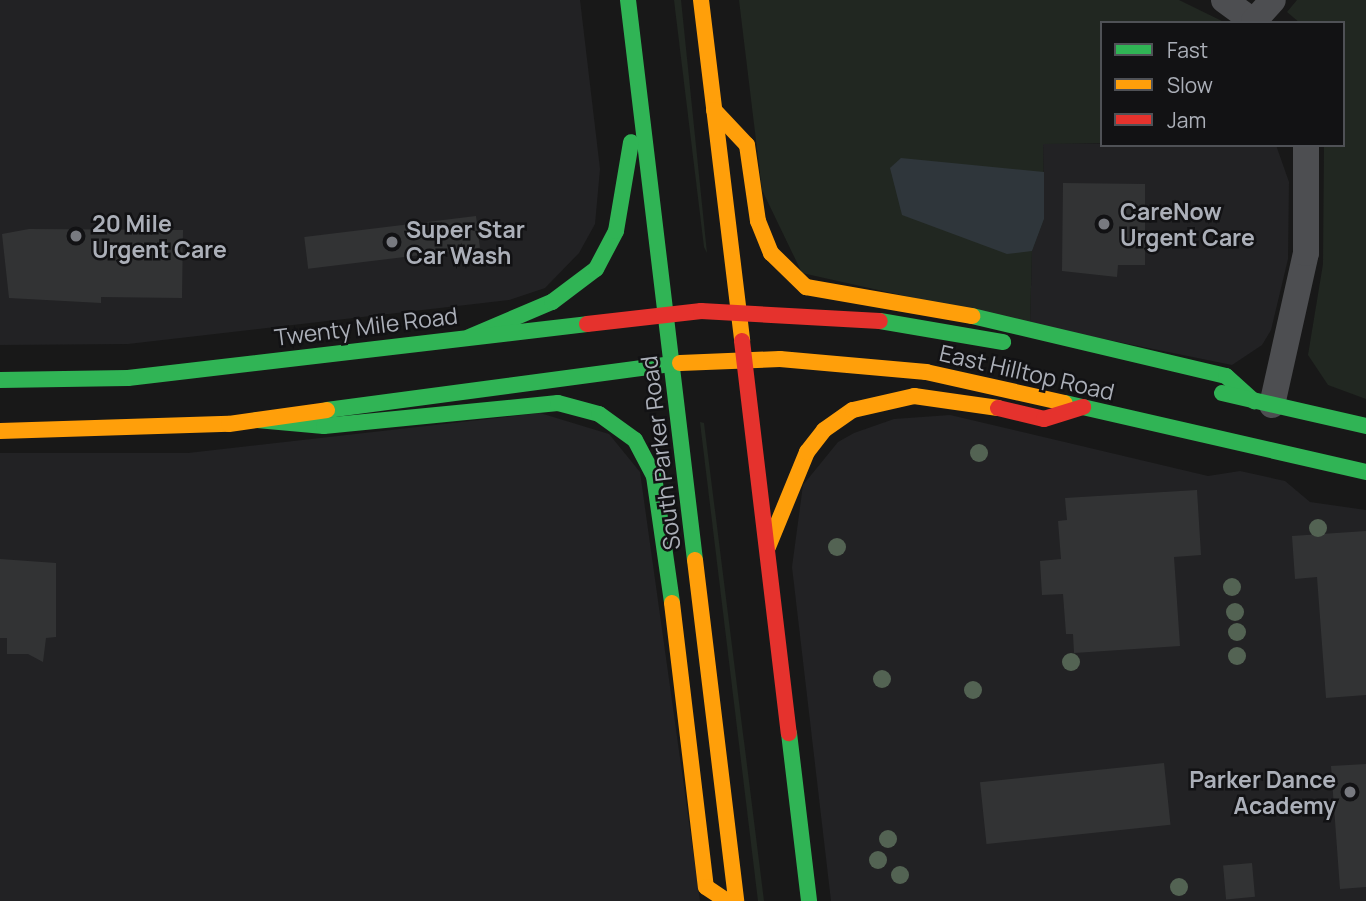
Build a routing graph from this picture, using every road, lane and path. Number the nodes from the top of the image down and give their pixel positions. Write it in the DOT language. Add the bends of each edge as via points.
graph roads {
  1 [pos="628,0"];
  2 [pos="701,0"];
  3 [pos="1224,0"];
  4 [pos="1273,0"];
  5 [pos="1254,21"];
  6 [pos="1256,21"];
  7 [pos="639,88"];
  8 [pos="714,110"];
  9 [pos="1306,147"];
  10 [pos="738,312"];
  11 [pos="666,314"];
  12 [pos="468,337"];
  13 [pos="743,358"];
  14 [pos="672,363"];
  15 [pos="0,380"];
  16 [pos="1263,403"];
  17 [pos="1083,407"];
  18 [pos="257,420"];
  19 [pos="1366,426"];
  20 [pos="0,431"];
  21 [pos="1366,472"];
  22 [pos="767,549"];
  23 [pos="727,901"];
  24 [pos="736,901"];
  25 [pos="809,901"];
  1 -- 7 [label="main road, South Parker Road"];
  2 -- 8 [label="main road"];
  3 -- 5 [label="street"];
  4 -- 6 [label="street"];
  7 -- 11 [label="main road, South Parker Road"];
  7 -- 12 [label="main road" via="624,197 605,257 566,294"];
  8 -- 10 [label="main road"];
  8 -- 16 [label="main road" via="747,145 758,221 771,253 806,287 828,295 944,310 1226,376"];
  9 -- 16 [label="street" via="1306,253"];
  10 -- 11 [label="main road, Twenty Mile Road"];
  10 -- 13 [label="main road"];
  10 -- 16 [label="main road, East Hilltop Road" via="915,325"];
  11 -- 12 [label="main road, Twenty Mile Road"];
  11 -- 14 [label="main road, South Parker Road"];
  12 -- 15 [label="main road, Twenty Mile Road" via="128,377"];
  13 -- 14 [label="main road, East Hilltop Road"];
  13 -- 17 [label="main road, East Hilltop Road" via="895,367"];
  13 -- 22 [label="main road"];
  14 -- 18 [label="main road" via="295,411"];
  14 -- 24 [label="main road, South Parker Road"];
  16 -- 19 [label="main road, East Hilltop Road"];
  17 -- 21 [label="main road, East Hilltop Road"];
  17 -- 22 [label="main road" via="1044,419 960,399 914,396 853,410 824,430 807,452"];
  18 -- 20 [label="main road" via="156,430"];
  18 -- 23 [label="main road" via="324,426 558,403 600,414 635,440 654,477 661,510 706,887"];
  22 -- 25 [label="main road"];
}
